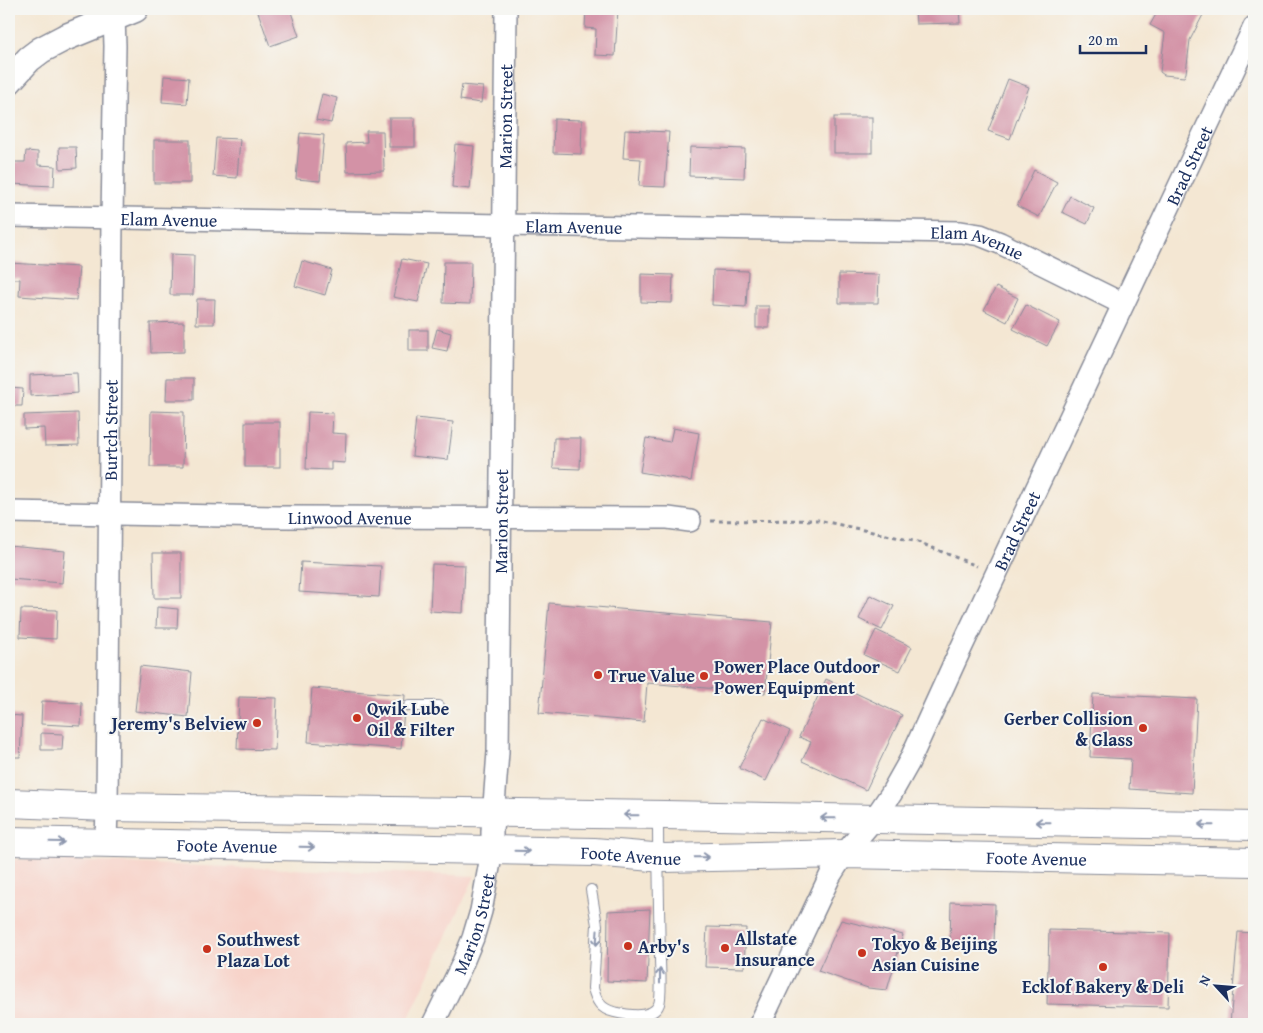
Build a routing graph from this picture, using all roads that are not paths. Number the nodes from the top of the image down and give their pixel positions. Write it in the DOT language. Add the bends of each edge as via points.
graph roads {
  1 [pos="506,9"];
  2 [pos="125,13"];
  3 [pos="1254,27"];
  4 [pos="9,81"];
  5 [pos="9,216"];
  6 [pos="112,217"];
  7 [pos="503,226"];
  8 [pos="1123,304"];
  9 [pos="9,512"];
  10 [pos="110,514"];
  11 [pos="500,517"];
  12 [pos="690,521"];
  13 [pos="409,706"];
  14 [pos="439,706"];
  15 [pos="9,803"];
  16 [pos="107,807"];
  17 [pos="494,812"];
  18 [pos="658,815"];
  19 [pos="874,819"];
  20 [pos="1254,826"];
  21 [pos="9,841"];
  22 [pos="106,842"];
  23 [pos="492,851"];
  24 [pos="844,854"];
  25 [pos="658,857"];
  26 [pos="1254,862"];
  27 [pos="591,890"];
  28 [pos="433,1024"];
  29 [pos="760,1024"];
  1 -- 7 [label="street, Marion Street"];
  2 -- 4 [label="street" via="41,50"];
  2 -- 6 [label="street, Burtch Street" via="115,46"];
  3 -- 8 [label="street, Brad Street"];
  5 -- 6 [label="street, Elam Avenue"];
  6 -- 7 [label="street, Elam Avenue"];
  6 -- 10 [label="street, Burtch Street"];
  7 -- 8 [label="street, Elam Avenue" via="961,232 1000,243"];
  7 -- 11 [label="street, Marion Street"];
  8 -- 19 [label="street, Brad Street" via="909,762"];
  9 -- 10 [label="street, Linwood Avenue"];
  10 -- 11 [label="street, Linwood Avenue"];
  10 -- 16 [label="street, Burtch Street"];
  11 -- 12 [label="street, Linwood Avenue" via="668,518"];
  11 -- 17 [label="street, Marion Street" via="498,752"];
  13 -- 14 [label="lane"];
  15 -- 16 [label="highway, Foote Avenue"];
  16 -- 17 [label="highway, Foote Avenue"];
  16 -- 22 [label="street, Burtch Street"];
  18 -- 17 [label="highway, Foote Avenue, one-way"];
  17 -- 23 [label="street, Marion Street"];
  19 -- 18 [label="highway, Foote Avenue, one-way"];
  18 -- 25 [label="lane"];
  20 -- 19 [label="highway, Foote Avenue, one-way"];
  19 -- 24 [label="street, Brad Street"];
  21 -- 22 [label="highway, Foote Avenue, one-way"];
  22 -- 23 [label="highway, Foote Avenue, one-way"];
  23 -- 25 [label="highway, Foote Avenue, one-way" via="594,852"];
  23 -- 28 [label="street, Marion Street" via="473,938"];
  25 -- 24 [label="highway, Foote Avenue, one-way"];
  24 -- 26 [label="highway, Foote Avenue"];
  24 -- 29 [label="street, Brad Street" via="830,876"];
  27 -- 25 [label="lane, one-way" via="598,925 595,996 607,1010 645,1015 659,1004"];
}
